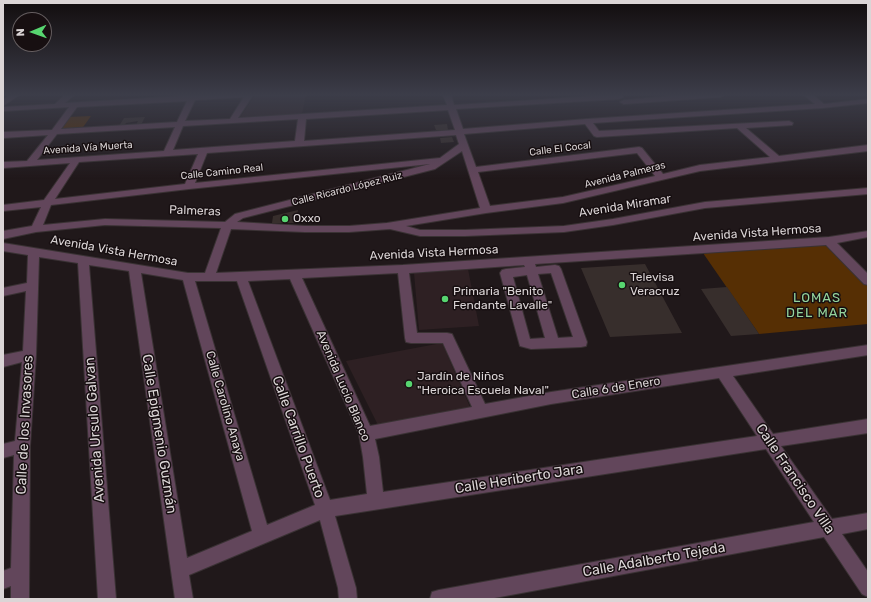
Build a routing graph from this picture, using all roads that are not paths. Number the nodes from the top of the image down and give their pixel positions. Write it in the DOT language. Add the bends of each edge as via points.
graph roads {
  1 [pos="62,123"];
  2 [pos="179,123"];
  3 [pos="180,123"];
  4 [pos="301,123"];
  5 [pos="457,123"];
  6 [pos="555,123"];
  7 [pos="590,123"];
  8 [pos="666,123"];
  9 [pos="787,123"];
  10 [pos="739,126"];
  11 [pos="672,130"];
  12 [pos="55,132"];
  13 [pos="460,132"];
  14 [pos="3,135"];
  15 [pos="299,144"];
  16 [pos="464,145"];
  17 [pos="868,148"];
  18 [pos="204,150"];
  19 [pos="167,153"];
  20 [pos="776,158"];
  21 [pos="76,160"];
  22 [pos="444,160"];
  23 [pos="30,163"];
  24 [pos="3,165"];
  25 [pos="472,170"];
  26 [pos="661,177"];
  27 [pos="189,186"];
  28 [pos="868,191"];
  29 [pos="48,202"];
  30 [pos="3,208"];
  31 [pos="486,210"];
  32 [pos="227,225"];
  33 [pos="387,226"];
  34 [pos="36,229"];
  35 [pos="868,234"];
  36 [pos="3,235"];
  37 [pos="830,241"];
  38 [pos="3,246"];
  39 [pos="34,250"];
  40 [pos="83,260"];
  41 [pos="530,265"];
  42 [pos="134,268"];
  43 [pos="403,269"];
  44 [pos="294,274"];
  45 [pos="188,277"];
  46 [pos="209,277"];
  47 [pos="241,277"];
  48 [pos="868,281"];
  49 [pos="31,286"];
  50 [pos="3,292"];
  51 [pos="553,344"];
  52 [pos="868,350"];
  53 [pos="29,355"];
  54 [pos="3,361"];
  55 [pos="722,371"];
  56 [pos="481,411"];
  57 [pos="868,426"];
  58 [pos="366,434"];
  59 [pos="770,441"];
  60 [pos="22,446"];
  61 [pos="3,451"];
  62 [pos="376,501"];
  63 [pos="325,509"];
  64 [pos="868,521"];
  65 [pos="828,528"];
  66 [pos="262,535"];
  67 [pos="180,570"];
  68 [pos="21,574"];
  69 [pos="3,580"];
  70 [pos="868,588"];
  71 [pos="20,599"];
  72 [pos="107,599"];
  73 [pos="184,599"];
  74 [pos="348,599"];
  75 [pos="439,599"];
  1 -- 12 [label="street"];
  2 -- 12 [label="street"];
  3 -- 19 [label="street"];
  4 -- 15 [label="street"];
  5 -- 13 [label="street"];
  6 -- 13 [label="street, Avenida Vía Muerta"];
  7 -- 11 [label="street" via="597,134"];
  8 -- 11 [label="street"];
  9 -- 10 [label="street"];
  10 -- 11 [label="street"];
  10 -- 20 [label="street"];
  12 -- 14 [label="street"];
  12 -- 23 [label="street"];
  13 -- 15 [label="street, Avenida Vía Muerta"];
  13 -- 16 [label="street"];
  15 -- 18 [label="street, Avenida Vía Muerta"];
  16 -- 22 [label="street, Calle Ricardo López Ruiz"];
  16 -- 25 [label="street"];
  17 -- 20 [label="street, Avenida Palmeras"];
  18 -- 19 [label="street, Avenida Vía Muerta"];
  18 -- 27 [label="street"];
  19 -- 21 [label="street, Avenida Vía Muerta"];
  20 -- 26 [label="street, Avenida Palmeras" via="700,168"];
  21 -- 23 [label="street, Avenida Vía Muerta"];
  21 -- 29 [label="street"];
  22 -- 27 [label="street, Calle Camino Real"];
  22 -- 32 [label="street, Calle Ricardo López Ruiz" via="432,167 239,216"];
  23 -- 24 [label="street, Avenida Vía Muerta"];
  25 -- 26 [label="street, Calle El Cocal" via="639,150"];
  25 -- 31 [label="street"];
  26 -- 31 [label="street, Avenida Palmeras" via="563,200"];
  27 -- 29 [label="street, Calle Camino Real"];
  28 -- 33 [label="street, Avenida Miramar" via="705,205 564,229 420,233"];
  29 -- 30 [label="street, Calle Camino Real"];
  29 -- 34 [label="street"];
  31 -- 33 [label="street, Avenida Palmeras"];
  32 -- 33 [label="street, Palmeras" via="305,229"];
  32 -- 34 [label="street, Palmeras" via="105,222"];
  32 -- 46 [label="street"];
  34 -- 36 [label="street, Palmeras"];
  35 -- 37 [label="street, Avenida Vista Hermosa"];
  37 -- 41 [label="street, Avenida Vista Hermosa"];
  37 -- 48 [label="street"];
  38 -- 39 [label="street, Avenida Vista Hermosa"];
  39 -- 40 [label="street, Avenida Vista Hermosa"];
  39 -- 49 [label="street, Calle de los Invasores"];
  40 -- 42 [label="street, Avenida Vista Hermosa"];
  40 -- 72 [label="street, Avenida Ursulo Galvan"];
  41 -- 43 [label="street, Avenida Vista Hermosa"];
  41 -- 51 [label="street"];
  41 -- 51 [label="street" via="506,272 525,342"];
  41 -- 51 [label="street" via="555,269 581,342"];
  42 -- 45 [label="street, Avenida Vista Hermosa"];
  42 -- 67 [label="street, Calle Epigmenio Guzmán"];
  43 -- 44 [label="street, Avenida Vista Hermosa"];
  43 -- 56 [label="street" via="410,338 447,338"];
  44 -- 47 [label="street, Avenida Vista Hermosa"];
  44 -- 58 [label="street, Avenida Lucio Blanco"];
  45 -- 46 [label="street, Avenida Vista Hermosa"];
  45 -- 66 [label="street, Calle Carolino Anaya"];
  46 -- 47 [label="street, Avenida Vista Hermosa"];
  47 -- 63 [label="street, Calle Carrillo Puerto"];
  49 -- 50 [label="street"];
  49 -- 53 [label="street, Calle de los Invasores"];
  52 -- 55 [label="street, Calle 6 de Enero"];
  53 -- 54 [label="street"];
  53 -- 60 [label="street, Calle de los Invasores"];
  55 -- 56 [label="street, Calle 6 de Enero"];
  55 -- 59 [label="street, Calle Francisco Villa"];
  56 -- 58 [label="street, Calle 6 de Enero"];
  57 -- 59 [label="street, Calle Heriberto Jara"];
  58 -- 62 [label="street, Avenida Lucio Blanco"];
  59 -- 62 [label="street, Calle Heriberto Jara"];
  59 -- 65 [label="street, Calle Francisco Villa"];
  60 -- 61 [label="street"];
  60 -- 68 [label="street, Calle de los Invasores"];
  62 -- 63 [label="street, Calle Heriberto Jara"];
  63 -- 66 [label="street, Calle Heriberto Jara"];
  63 -- 74 [label="street, Calle Carrillo Puerto"];
  64 -- 65 [label="street, Calle Adalberto Tejeda"];
  65 -- 70 [label="street, Calle Francisco Villa"];
  65 -- 75 [label="street, Calle Adalberto Tejeda"];
  66 -- 67 [label="street, Calle Heriberto Jara"];
  67 -- 73 [label="street, Calle Epigmenio Guzmán"];
  68 -- 69 [label="street"];
  68 -- 71 [label="street, Calle de los Invasores"];
}
